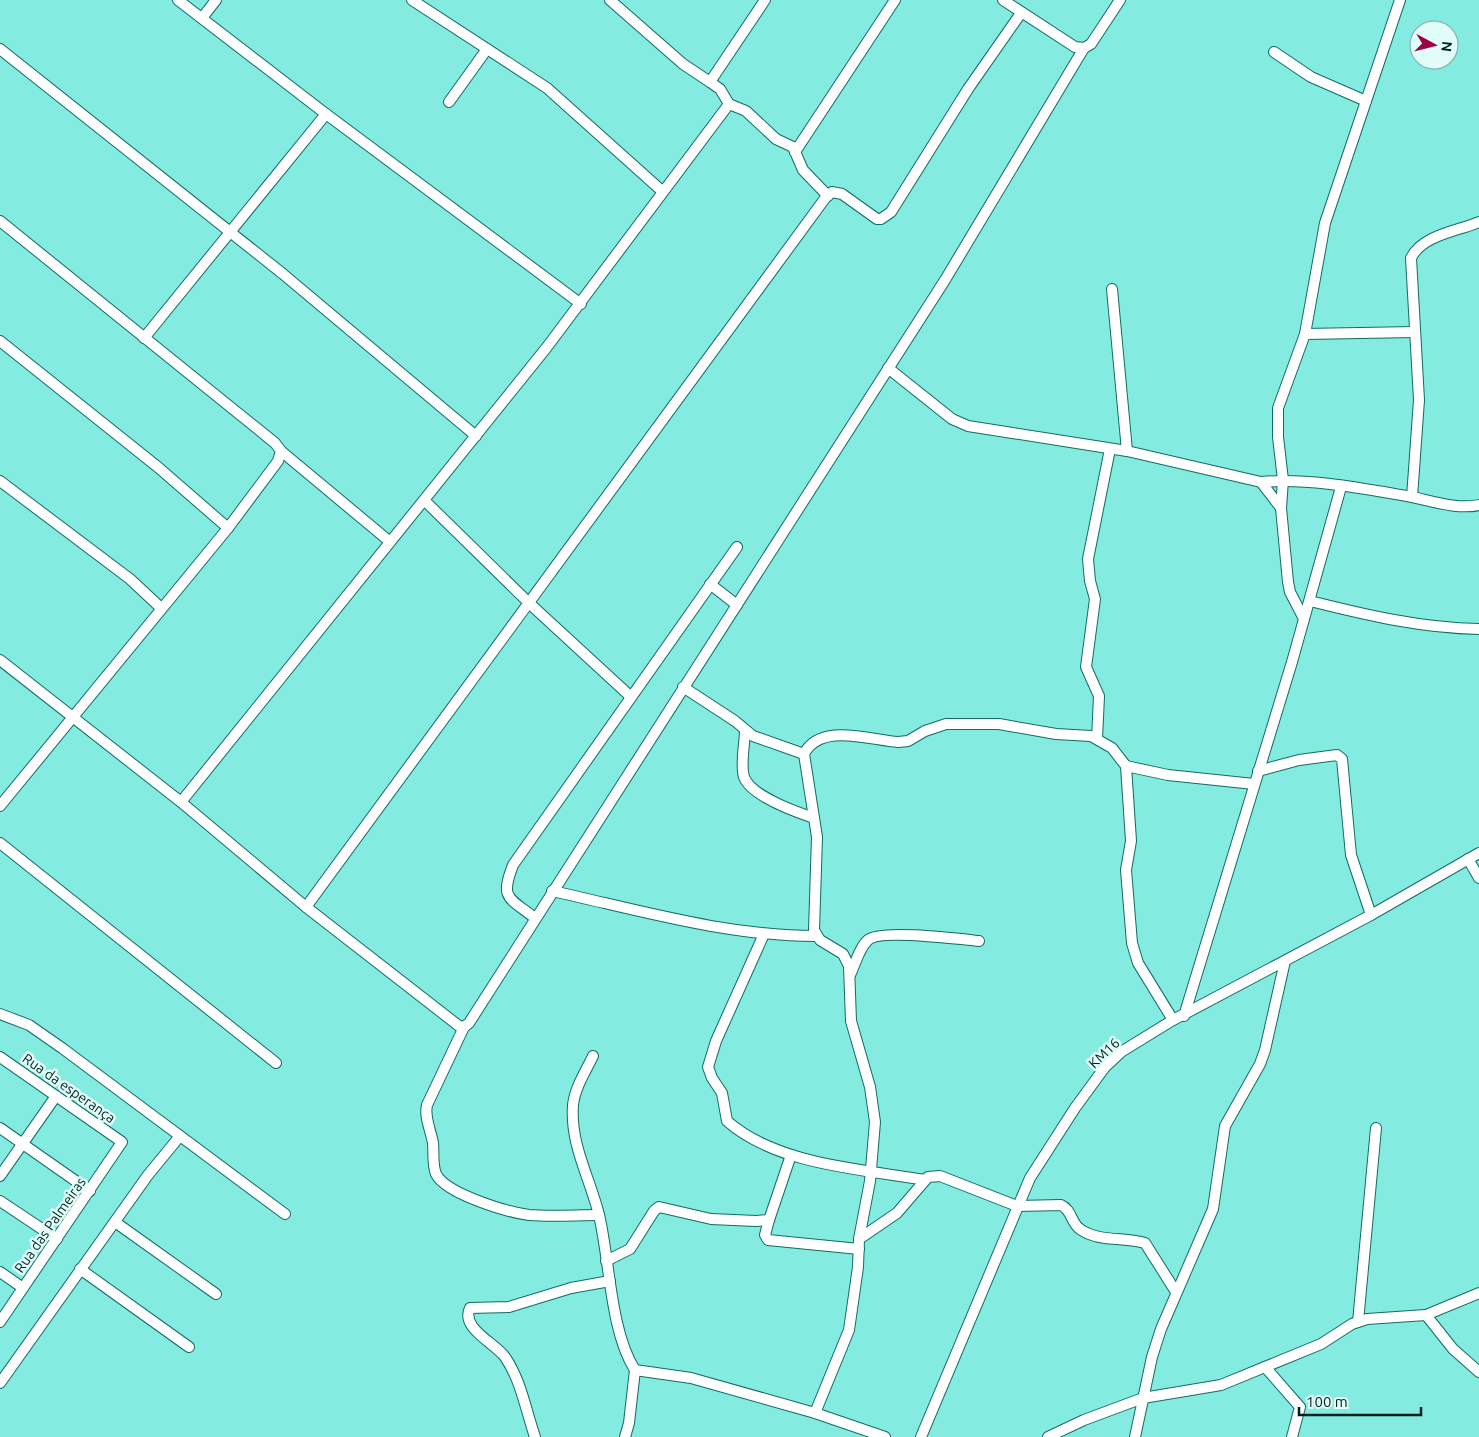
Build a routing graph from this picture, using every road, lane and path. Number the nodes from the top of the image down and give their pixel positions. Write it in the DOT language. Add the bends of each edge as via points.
graph roads {
  1 [pos="178,0"];
  2 [pos="216,0"];
  3 [pos="412,0"];
  4 [pos="765,0"];
  5 [pos="895,0"];
  6 [pos="1120,0"];
  7 [pos="1400,0"];
  8 [pos="617,2"];
  9 [pos="1008,2"];
  10 [pos="1021,13"];
  11 [pos="202,18"];
  12 [pos="1084,48"];
  13 [pos="0,49"];
  14 [pos="487,49"];
  15 [pos="1274,52"];
  16 [pos="710,82"];
  17 [pos="1366,101"];
  18 [pos="449,102"];
  19 [pos="729,104"];
  20 [pos="326,114"];
  21 [pos="795,152"];
  22 [pos="662,191"];
  23 [pos="828,196"];
  24 [pos="0,220"];
  25 [pos="1479,222"];
  26 [pos="230,232"];
  27 [pos="1112,289"];
  28 [pos="581,304"];
  29 [pos="1415,332"];
  30 [pos="1305,334"];
  31 [pos="144,338"];
  32 [pos="0,341"];
  33 [pos="888,368"];
  34 [pos="476,436"];
  35 [pos="1110,449"];
  36 [pos="281,451"];
  37 [pos="1126,451"];
  38 [pos="1283,480"];
  39 [pos="0,481"];
  40 [pos="1261,482"];
  41 [pos="1341,486"];
  42 [pos="1412,497"];
  43 [pos="425,501"];
  44 [pos="1479,505"];
  45 [pos="1282,508"];
  46 [pos="228,528"];
  47 [pos="389,542"];
  48 [pos="737,547"];
  49 [pos="710,584"];
  50 [pos="1310,601"];
  51 [pos="529,603"];
  52 [pos="736,605"];
  53 [pos="161,608"];
  54 [pos="1304,619"];
  55 [pos="1479,630"];
  56 [pos="0,660"];
  57 [pos="683,687"];
  58 [pos="630,696"];
  59 [pos="71,718"];
  60 [pos="745,730"];
  61 [pos="1097,739"];
  62 [pos="804,754"];
  63 [pos="1126,766"];
  64 [pos="1258,771"];
  65 [pos="1254,784"];
  66 [pos="181,802"];
  67 [pos="0,806"];
  68 [pos="814,818"];
  69 [pos="0,843"];
  70 [pos="1479,853"];
  71 [pos="1468,859"];
  72 [pos="1479,878"];
  73 [pos="552,891"];
  74 [pos="306,907"];
  75 [pos="1371,915"];
  76 [pos="535,918"];
  77 [pos="764,934"];
  78 [pos="816,936"];
  79 [pos="979,941"];
  80 [pos="1285,961"];
  81 [pos="850,976"];
  82 [pos="0,1014"];
  83 [pos="1184,1016"];
  84 [pos="1173,1020"];
  85 [pos="464,1028"];
  86 [pos="593,1056"];
  87 [pos="0,1057"];
  88 [pos="276,1064"];
  89 [pos="56,1096"];
  90 [pos="0,1128"];
  91 [pos="1376,1128"];
  92 [pos="180,1136"];
  93 [pos="122,1142"];
  94 [pos="22,1144"];
  95 [pos="791,1155"];
  96 [pos="871,1170"];
  97 [pos="0,1176"];
  98 [pos="926,1180"];
  99 [pos="90,1191"];
  100 [pos="0,1201"];
  101 [pos="1017,1206"];
  102 [pos="285,1214"];
  103 [pos="599,1215"];
  104 [pos="769,1220"];
  105 [pos="115,1222"];
  106 [pos="57,1239"];
  107 [pos="859,1244"];
  108 [pos="606,1261"];
  109 [pos="80,1268"];
  110 [pos="0,1272"];
  111 [pos="610,1281"];
  112 [pos="23,1288"];
  113 [pos="1176,1292"];
  114 [pos="1479,1293"];
  115 [pos="216,1294"];
  116 [pos="1426,1315"];
  117 [pos="0,1322"];
  118 [pos="1358,1322"];
  119 [pos="189,1347"];
  120 [pos="1266,1367"];
  121 [pos="635,1370"];
  122 [pos="1479,1372"];
  123 [pos="0,1383"];
  124 [pos="1143,1398"];
  125 [pos="815,1413"];
  126 [pos="534,1437"];
  127 [pos="625,1437"];
  128 [pos="885,1437"];
  129 [pos="921,1437"];
  130 [pos="1048,1437"];
  131 [pos="1135,1437"];
  132 [pos="1292,1437"];
  1 -- 11 [label="street"];
  2 -- 11 [label="street"];
  3 -- 14 [label="street"];
  4 -- 16 [label="street"];
  5 -- 21 [label="street"];
  6 -- 12 [label="street" via="1092,44"];
  7 -- 17 [label="street"];
  8 -- 16 [label="street" via="683,64"];
  9 -- 10 [label="street"];
  10 -- 12 [label="street" via="1076,48"];
  10 -- 23 [label="street" via="968,89 891,212 877,219 842,194 832,192"];
  11 -- 20 [label="street"];
  12 -- 33 [label="street" via="980,223"];
  13 -- 26 [label="street"];
  14 -- 18 [label="street"];
  14 -- 22 [label="street" via="547,88"];
  15 -- 17 [label="street" via="1311,77"];
  16 -- 19 [label="street" via="720,89"];
  17 -- 30 [label="street" via="1325,223"];
  19 -- 21 [label="street" via="746,111"];
  19 -- 22 [label="street"];
  20 -- 26 [label="street"];
  20 -- 28 [label="street"];
  21 -- 23 [label="street" via="803,170"];
  22 -- 28 [label="street"];
  23 -- 51 [label="street"];
  24 -- 31 [label="street"];
  25 -- 29 [label="street" via="1448,233 1413,253 1410,261"];
  26 -- 31 [label="street"];
  26 -- 34 [label="street"];
  27 -- 37 [label="street"];
  28 -- 34 [label="street"];
  29 -- 30 [label="street"];
  29 -- 42 [label="street" via="1419,422"];
  30 -- 38 [label="street" via="1278,408"];
  31 -- 36 [label="street"];
  32 -- 46 [label="street" via="159,468"];
  33 -- 35 [label="street" via="960,423"];
  33 -- 52 [label="street"];
  34 -- 43 [label="street"];
  35 -- 37 [label="street"];
  35 -- 61 [label="street" via="1088,559 1095,599 1086,667 1099,696"];
  36 -- 46 [label="street" via="278,461"];
  36 -- 47 [label="street"];
  37 -- 40 [label="street"];
  38 -- 40 [label="street"];
  38 -- 41 [label="street"];
  38 -- 45 [label="street"];
  39 -- 53 [label="street" via="130,579"];
  40 -- 45 [label="street"];
  41 -- 42 [label="street"];
  41 -- 50 [label="street"];
  42 -- 44 [label="street" via="1463,506"];
  43 -- 47 [label="street"];
  43 -- 51 [label="street"];
  45 -- 54 [label="street" via="1288,588"];
  46 -- 53 [label="street"];
  47 -- 66 [label="street"];
  48 -- 49 [label="street"];
  49 -- 52 [label="street"];
  49 -- 58 [label="street"];
  50 -- 54 [label="street"];
  50 -- 55 [label="street" via="1388,620"];
  51 -- 58 [label="street"];
  51 -- 74 [label="street"];
  52 -- 57 [label="street"];
  53 -- 59 [label="street"];
  54 -- 64 [label="street"];
  56 -- 59 [label="street"];
  57 -- 60 [label="street" via="735,720"];
  57 -- 73 [label="street"];
  58 -- 76 [label="street" via="513,865 506,882 507,895"];
  59 -- 66 [label="street"];
  59 -- 67 [label="street"];
  60 -- 62 [label="street" via="762,740"];
  60 -- 68 [label="street" via="745,779 772,801"];
  61 -- 62 [label="street" via="1016,725 946,724 908,741 825,737 811,743"];
  61 -- 63 [label="street" via="1112,748"];
  62 -- 68 [label="street"];
  63 -- 65 [label="street" via="1168,775"];
  63 -- 84 [label="street" via="1131,841 1126,870 1132,942 1138,963"];
  64 -- 65 [label="street"];
  64 -- 75 [label="street" via="1308,759 1337,755 1342,759 1350,855"];
  65 -- 83 [label="street"];
  66 -- 74 [label="street"];
  68 -- 78 [label="street" via="817,837"];
  69 -- 88 [label="street"];
  70 -- 71 [label="street, KM16"];
  71 -- 72 [label="street"];
  71 -- 75 [label="street, KM16"];
  73 -- 76 [label="street"];
  73 -- 77 [label="street" via="657,916"];
  74 -- 85 [label="street"];
  75 -- 80 [label="street, KM16"];
  76 -- 85 [label="street"];
  77 -- 78 [label="street"];
  77 -- 95 [label="street" via="716,1041 708,1067 722,1093 727,1120 766,1145"];
  78 -- 81 [label="street" via="843,954"];
  79 -- 81 [label="street" via="893,934 875,937 866,942"];
  80 -- 83 [label="street, KM16"];
  80 -- 113 [label="street" via="1266,1050 1225,1126 1213,1209"];
  81 -- 96 [label="street" via="852,1021 875,1112"];
  82 -- 92 [label="street" via="36,1030"];
  83 -- 84 [label="street, KM16"];
  84 -- 101 [label="street, KM16" via="1121,1052 1105,1067 1030,1178"];
  85 -- 103 [label="street" via="426,1109 434,1165 442,1182 480,1201 529,1215"];
  86 -- 103 [label="street" via="573,1105 578,1153"];
  87 -- 89 [label="street, Rua da esperança"];
  89 -- 93 [label="street, Rua da esperança"];
  89 -- 94 [label="street"];
  90 -- 94 [label="street"];
  91 -- 118 [label="street"];
  92 -- 102 [label="street"];
  92 -- 105 [label="street"];
  93 -- 99 [label="street, Rua das Palmeiras"];
  94 -- 97 [label="street"];
  94 -- 99 [label="street"];
  95 -- 96 [label="street"];
  95 -- 104 [label="street"];
  96 -- 98 [label="street"];
  96 -- 107 [label="street"];
  98 -- 101 [label="street" via="933,1175 940,1176"];
  98 -- 107 [label="street" via="897,1213"];
  99 -- 106 [label="street, Rua das Palmeiras"];
  100 -- 106 [label="street"];
  101 -- 113 [label="street" via="1061,1205 1066,1207 1074,1224 1084,1232 1145,1243"];
  101 -- 129 [label="street, KM16"];
  103 -- 108 [label="street"];
  104 -- 107 [label="street" via="765,1236 768,1240"];
  104 -- 108 [label="street" via="711,1219 659,1207 630,1249"];
  105 -- 109 [label="street"];
  105 -- 115 [label="street"];
  106 -- 112 [label="street, Rua das Palmeiras"];
  107 -- 125 [label="street" via="849,1330"];
  108 -- 111 [label="street"];
  109 -- 119 [label="street"];
  109 -- 123 [label="street"];
  110 -- 112 [label="street"];
  111 -- 121 [label="street" via="621,1335"];
  111 -- 126 [label="street" via="571,1288 509,1307 470,1308 469,1320 510,1365"];
  112 -- 117 [label="street, Rua das Palmeiras"];
  113 -- 124 [label="street" via="1152,1356"];
  114 -- 116 [label="street"];
  116 -- 118 [label="street"];
  116 -- 122 [label="street" via="1453,1349"];
  118 -- 120 [label="street" via="1321,1344"];
  120 -- 124 [label="street" via="1206,1389"];
  120 -- 132 [label="street" via="1300,1407"];
  121 -- 125 [label="street" via="691,1378"];
  121 -- 127 [label="street"];
  124 -- 130 [label="street"];
  124 -- 131 [label="street"];
  125 -- 128 [label="street"];
}
